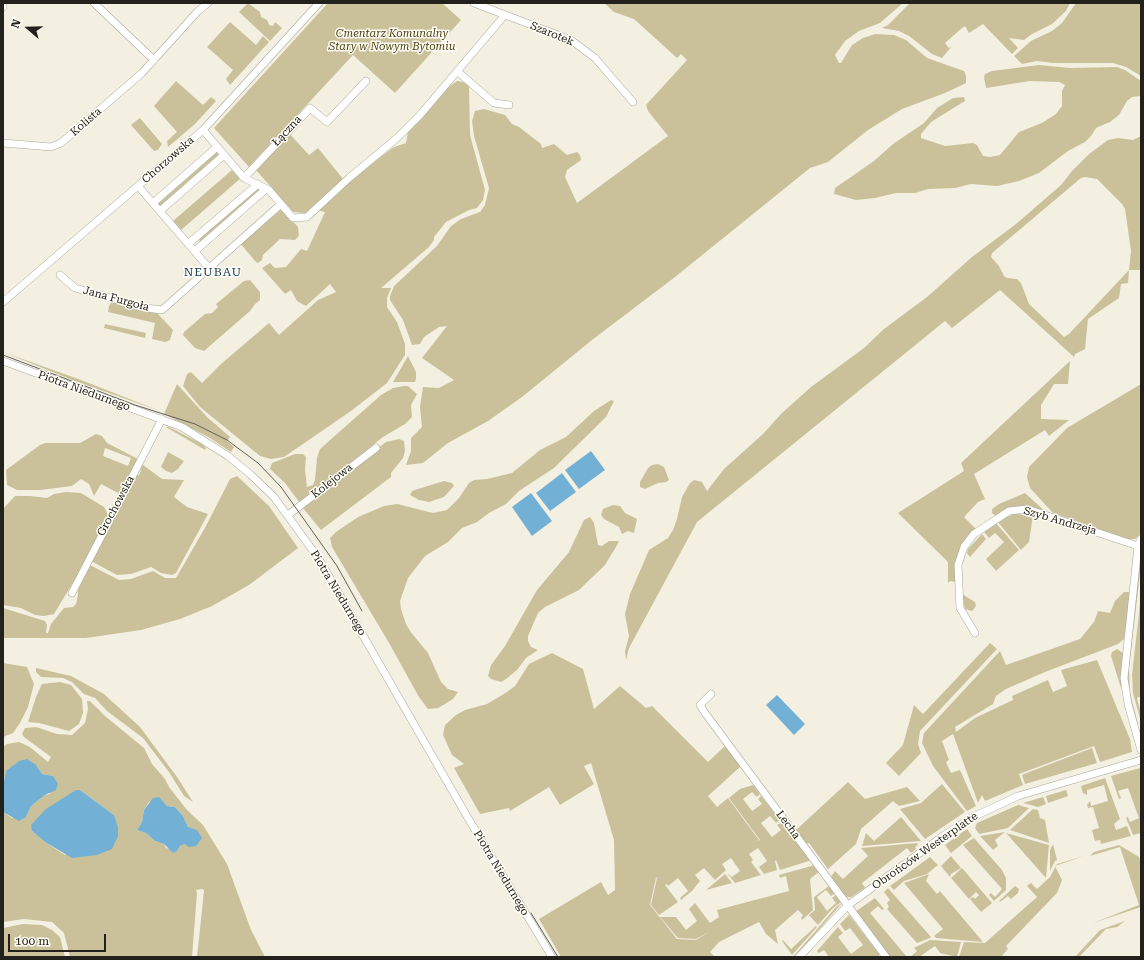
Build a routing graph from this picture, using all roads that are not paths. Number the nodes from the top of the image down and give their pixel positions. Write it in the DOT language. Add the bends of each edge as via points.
graph roads {
  1 [pos="3,3"];
  2 [pos="94,3"];
  3 [pos="208,3"];
  4 [pos="319,3"];
  5 [pos="474,3"];
  6 [pos="3,7"];
  7 [pos="504,16"];
  8 [pos="154,60"];
  9 [pos="457,71"];
  10 [pos="366,81"];
  11 [pos="633,102"];
  12 [pos="509,105"];
  13 [pos="203,130"];
  14 [pos="3,143"];
  15 [pos="217,147"];
  16 [pos="224,155"];
  17 [pos="244,178"];
  18 [pos="258,184"];
  19 [pos="138,186"];
  20 [pos="266,189"];
  21 [pos="153,203"];
  22 [pos="281,204"];
  23 [pos="160,211"];
  24 [pos="188,244"];
  25 [pos="195,251"];
  26 [pos="209,268"];
  27 [pos="60,275"];
  28 [pos="3,302"];
  29 [pos="3,361"];
  30 [pos="162,419"];
  31 [pos="376,448"];
  32 [pos="288,515"];
  33 [pos="1140,543"];
  34 [pos="72,593"];
  35 [pos="975,633"];
  36 [pos="711,694"];
  37 [pos="1141,750"];
  38 [pos="1141,760"];
  39 [pos="847,906"];
  40 [pos="552,957"];
  41 [pos="799,957"];
  42 [pos="886,957"];
  1 -- 6 [label="street"];
  2 -- 8 [label="street"];
  3 -- 8 [label="street, Kolista"];
  4 -- 13 [label="street, Chorzowska"];
  5 -- 7 [label="street, Szarotek"];
  7 -- 9 [label="street"];
  7 -- 11 [label="street, Szarotek" via="571,40 584,48"];
  8 -- 14 [label="street, Kolista" via="57,146"];
  9 -- 12 [label="street" via="494,103"];
  9 -- 22 [label="street" via="397,138 307,217 293,218"];
  10 -- 17 [label="street, Łączna" via="327,122 310,108"];
  13 -- 15 [label="street"];
  13 -- 19 [label="street, Chorzowska"];
  15 -- 16 [label="street"];
  15 -- 21 [label="street"];
  16 -- 17 [label="street"];
  16 -- 23 [label="street"];
  17 -- 18 [label="street"];
  18 -- 20 [label="street"];
  18 -- 24 [label="street"];
  19 -- 21 [label="street"];
  19 -- 28 [label="street, Chorzowska"];
  20 -- 22 [label="street"];
  20 -- 25 [label="street"];
  21 -- 23 [label="street"];
  22 -- 26 [label="street, Jana Furgoła"];
  23 -- 24 [label="street"];
  24 -- 25 [label="street"];
  25 -- 26 [label="street"];
  26 -- 27 [label="street, Jana Furgoła" via="162,310 75,288"];
  29 -- 30 [label="street, Piotra Niedurnego"];
  30 -- 32 [label="street, Piotra Niedurnego" via="192,433 228,456 255,478"];
  30 -- 34 [label="street, Grochowska"];
  31 -- 32 [label="street, Kolejowa"];
  32 -- 40 [label="street, Piotra Niedurnego" via="319,559 468,818"];
  33 -- 35 [label="street, Szyb Andrzeja" via="1026,509 1010,511 974,534 964,548 958,566 960,608"];
  33 -- 37 [label="street, Szyb Andrzeja" via="1124,678 1128,704"];
  36 -- 39 [label="street, Lecha" via="700,705"];
  38 -- 39 [label="street, Obrońców Westerplatte" via="1024,794 981,812"];
  39 -- 41 [label="street, Obrońców Westerplatte"];
  39 -- 42 [label="street, Lecha"];
}
